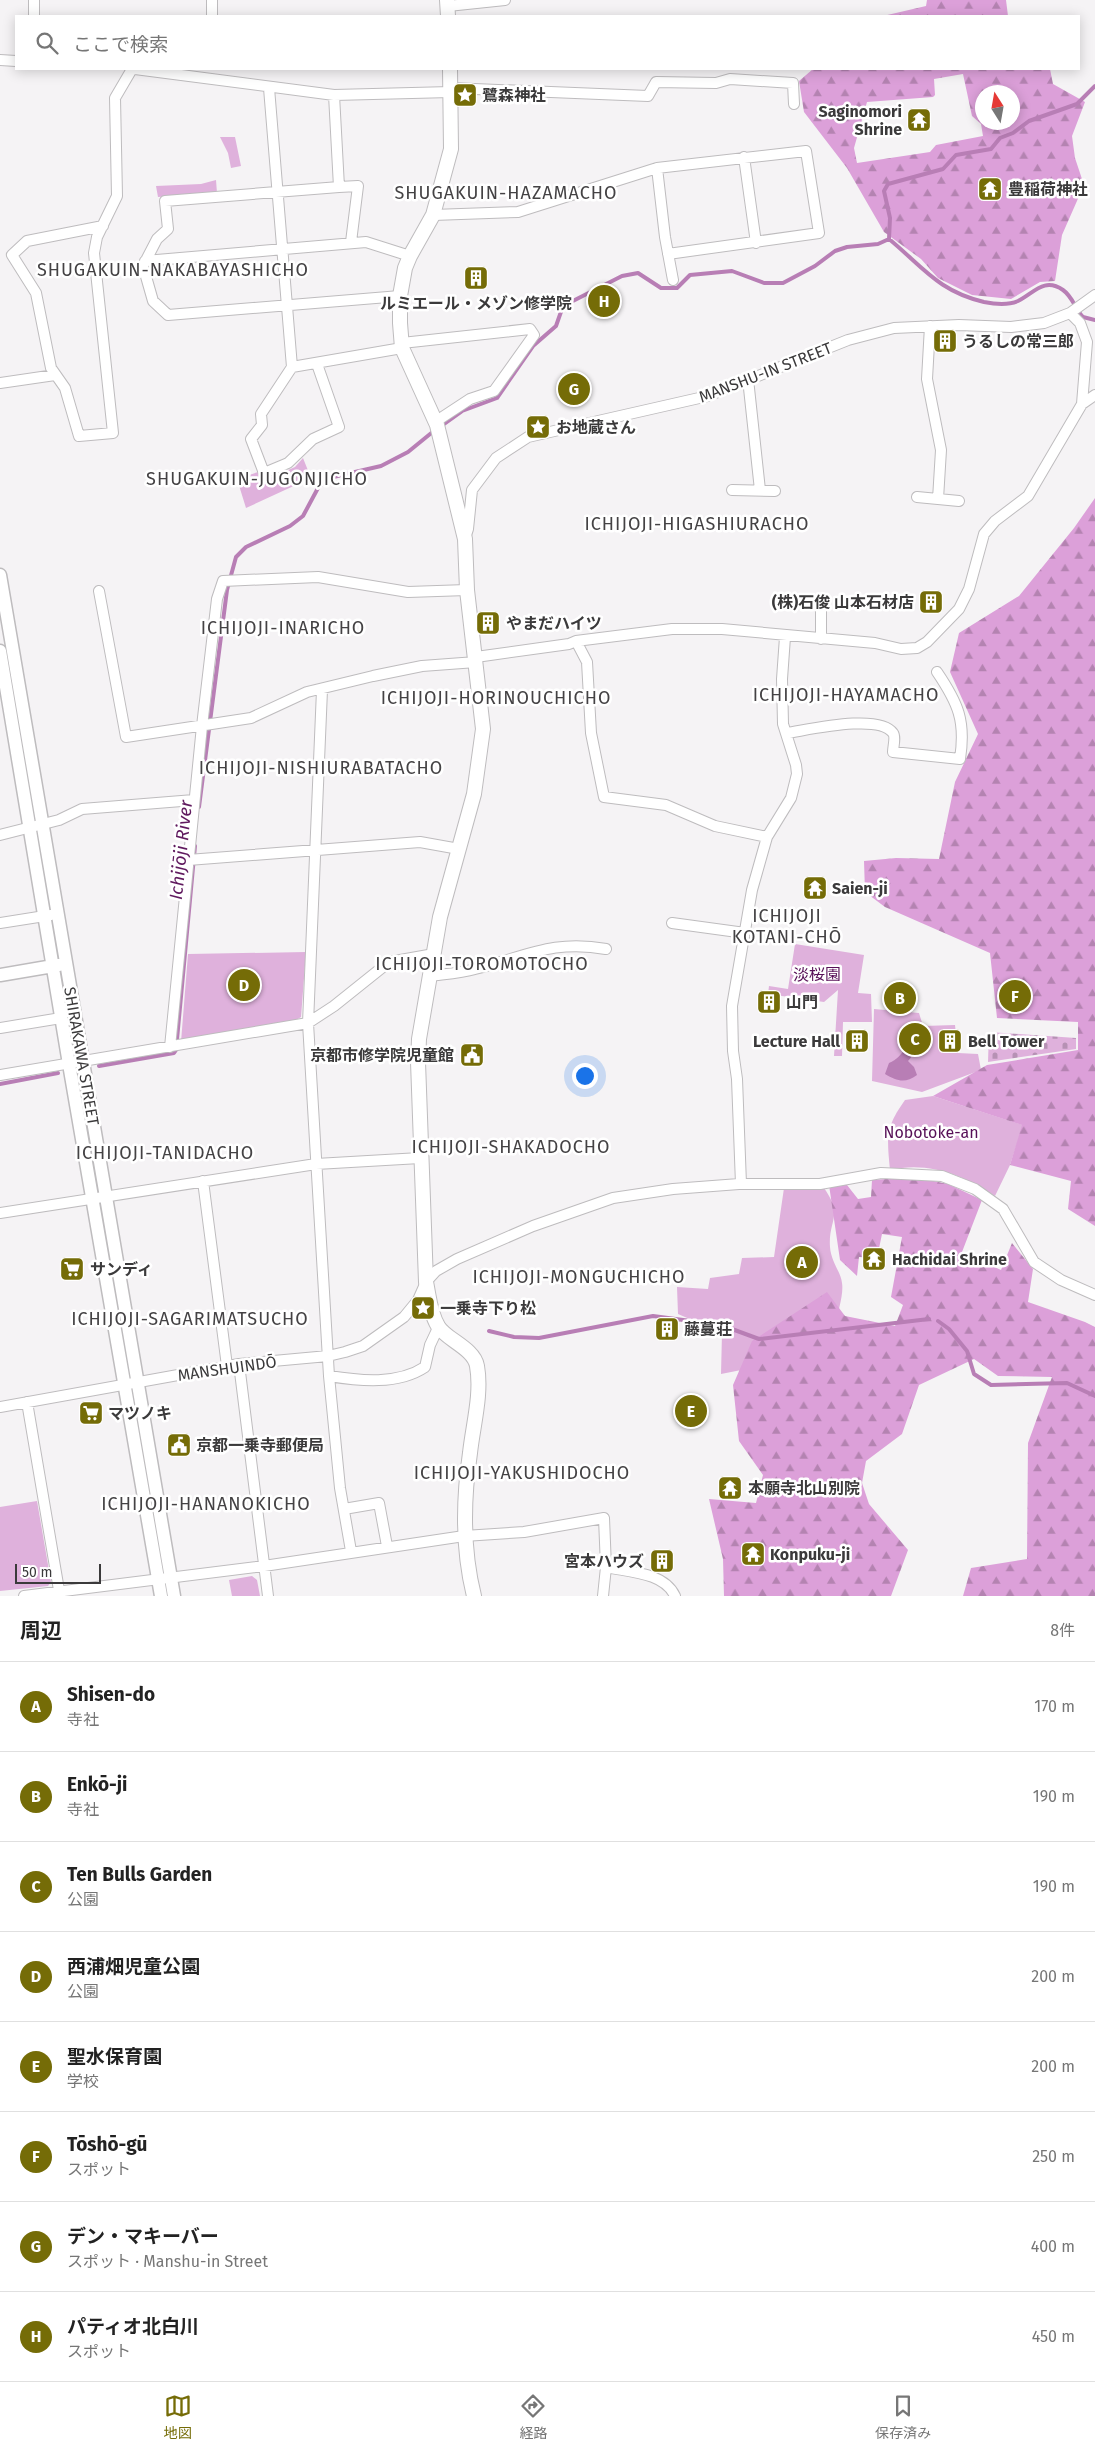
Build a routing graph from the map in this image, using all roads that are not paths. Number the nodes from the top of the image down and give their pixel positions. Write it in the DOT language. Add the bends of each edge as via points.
graph roads {
  1 [pos="34,0"];
  2 [pos="212,0"];
  3 [pos="505,0"];
  4 [pos="448,7"];
  5 [pos="34,15"];
  6 [pos="212,15"];
  7 [pos="0,60"];
  8 [pos="15,61"];
  9 [pos="133,70"];
  10 [pos="150,70"];
  11 [pos="450,70"];
  12 [pos="212,74"];
  13 [pos="269,88"];
  14 [pos="451,90"];
  15 [pos="334,95"];
  16 [pos="794,104"];
  17 [pos="744,157"];
  18 [pos="657,168"];
  19 [pos="339,187"];
  20 [pos="278,192"];
  21 [pos="433,215"];
  22 [pos="103,226"];
  23 [pos="351,242"];
  24 [pos="756,242"];
  25 [pos="282,248"];
  26 [pos="668,254"];
  27 [pos="410,256"];
  28 [pos="145,261"];
  29 [pos="673,280"];
  30 [pos="1095,295"];
  31 [pos="400,296"];
  32 [pos="286,304"];
  33 [pos="1071,312"];
  34 [pos="930,326"];
  35 [pos="402,345"];
  36 [pos="317,364"];
  37 [pos="292,367"];
  38 [pos="55,375"];
  39 [pos="748,379"];
  40 [pos="0,383"];
  41 [pos="1095,395"];
  42 [pos="1082,404"];
  43 [pos="437,427"];
  44 [pos="732,490"];
  45 [pos="760,490"];
  46 [pos="775,491"];
  47 [pos="917,497"];
  48 [pos="938,499"];
  49 [pos="959,501"];
  50 [pos="465,539"];
  51 [pos="0,575"];
  52 [pos="467,590"];
  53 [pos="99,591"];
  54 [pos="821,612"];
  55 [pos="785,637"];
  56 [pos="5,639"];
  57 [pos="820,639"];
  58 [pos="576,641"];
  59 [pos="0,651"];
  60 [pos="476,659"];
  61 [pos="937,672"];
  62 [pos="322,690"];
  63 [pos="22,700"];
  64 [pos="4,703"];
  65 [pos="202,726"];
  66 [pos="786,733"];
  67 [pos="194,800"];
  68 [pos="43,824"];
  69 [pos="29,827"];
  70 [pos="0,835"];
  71 [pos="767,836"];
  72 [pos="459,849"];
  73 [pos="315,851"];
  74 [pos="188,860"];
  75 [pos="58,914"];
  76 [pos="44,916"];
  77 [pos="0,923"];
  78 [pos="672,923"];
  79 [pos="745,933"];
  80 [pos="606,949"];
  81 [pos="434,954"];
  82 [pos="67,964"];
  83 [pos="52,966"];
  84 [pos="0,974"];
  85 [pos="430,976"];
  86 [pos="61,1018"];
  87 [pos="308,1023"];
  88 [pos="0,1028"];
  89 [pos="170,1046"];
  90 [pos="83,1061"];
  91 [pos="68,1064"];
  92 [pos="0,1075"];
  93 [pos="420,1158"];
  94 [pos="316,1164"];
  95 [pos="203,1181"];
  96 [pos="740,1184"];
  97 [pos="106,1196"];
  98 [pos="93,1199"];
  99 [pos="0,1213"];
  100 [pos="426,1282"];
  101 [pos="1095,1294"];
  102 [pos="438,1328"];
  103 [pos="328,1356"];
  104 [pos="239,1364"];
  105 [pos="227,1366"];
  106 [pos="329,1376"];
  107 [pos="137,1382"];
  108 [pos="124,1384"];
  109 [pos="27,1402"];
  110 [pos="0,1406"];
  111 [pos="344,1509"];
  112 [pos="464,1536"];
  113 [pos="387,1546"];
  114 [pos="351,1552"];
  115 [pos="264,1566"];
  116 [pos="606,1567"];
  117 [pos="165,1579"];
  118 [pos="60,1594"];
  119 [pos="24,1596"];
  120 [pos="161,1596"];
  121 [pos="174,1596"];
  122 [pos="268,1596"];
  123 [pos="474,1596"];
  124 [pos="603,1596"];
  125 [pos="675,1596"];
  1 -- 5 [label="street"];
  2 -- 6 [label="street"];
  3 -- 4 [label="street"];
  7 -- 8 [label="street"];
  9 -- 22 [label="street" via="115,98 117,196"];
  10 -- 12 [label="street"];
  11 -- 14 [label="main road"];
  12 -- 13 [label="street"];
  13 -- 15 [label="street"];
  13 -- 20 [label="street"];
  14 -- 15 [label="street"];
  14 -- 16 [label="street" via="648,96 656,82 768,80 793,83"];
  14 -- 21 [label="main road" via="451,150"];
  15 -- 19 [label="street"];
  17 -- 18 [label="street"];
  17 -- 24 [label="street"];
  17 -- 24 [label="street" via="806,151 819,234"];
  18 -- 21 [label="street" via="518,212"];
  18 -- 26 [label="street"];
  19 -- 20 [label="street"];
  19 -- 23 [label="street" via="358,186"];
  20 -- 25 [label="street"];
  20 -- 28 [label="street" via="165,201 168,229 157,238"];
  21 -- 27 [label="main road"];
  22 -- 38 [label="street" via="27,241 12,255 36,293"];
  22 -- 38 [label="street" via="94,253 113,433 79,436 65,388"];
  23 -- 25 [label="street"];
  23 -- 27 [label="street" via="366,242"];
  24 -- 26 [label="street"];
  25 -- 28 [label="street"];
  25 -- 32 [label="street"];
  26 -- 29 [label="street"];
  27 -- 31 [label="main road"];
  28 -- 32 [label="street" via="143,266 153,301 168,315"];
  30 -- 33 [label="street, MANSHU-IN STREET"];
  31 -- 32 [label="street"];
  31 -- 35 [label="main road"];
  32 -- 37 [label="street"];
  33 -- 34 [label="street, MANSHU-IN STREET" via="1044,323 1011,328"];
  33 -- 42 [label="street" via="1080,323 1087,342"];
  34 -- 39 [label="street, MANSHU-IN STREET" via="894,328 848,340"];
  34 -- 48 [label="street" via="927,379 941,450"];
  35 -- 36 [label="street"];
  35 -- 43 [label="main road"];
  35 -- 43 [label="street" via="530,329 534,335 494,391 470,399"];
  36 -- 37 [label="street"];
  36 -- 37 [label="street" via="339,427 313,438 288,463 264,473 251,440 262,425 261,414"];
  38 -- 40 [label="street"];
  39 -- 45 [label="street"];
  39 -- 50 [label="street, MANSHU-IN STREET" via="708,396 528,437 496,458 472,490"];
  41 -- 42 [label="street"];
  42 -- 57 [label="street" via="1028,496 995,521 984,534 959,609 927,642 918,648 901,649 875,643"];
  43 -- 50 [label="main road"];
  44 -- 45 [label="street"];
  45 -- 46 [label="street"];
  47 -- 48 [label="street"];
  48 -- 49 [label="street"];
  50 -- 52 [label="main road"];
  51 -- 56 [label="street, SHIRAKAWA STREET"];
  52 -- 60 [label="main road"];
  52 -- 65 [label="street" via="408,592 318,577 224,582 217,599"];
  53 -- 65 [label="street" via="126,737"];
  54 -- 57 [label="street"];
  55 -- 57 [label="street"];
  55 -- 58 [label="street" via="722,629 672,629"];
  55 -- 66 [label="street" via="782,679"];
  56 -- 63 [label="street, SHIRAKAWA STREET"];
  58 -- 60 [label="street"];
  58 -- 71 [label="street" via="587,662 591,733 604,797 666,805 715,826"];
  59 -- 64 [label="street, SHIRAKAWA STREET"];
  60 -- 62 [label="street" via="422,666"];
  60 -- 72 [label="main road" via="483,729 481,753"];
  61 -- 66 [label="street" via="956,701 963,738 960,759 893,752 892,732 869,723"];
  62 -- 65 [label="street" via="307,692 250,718"];
  62 -- 73 [label="street"];
  63 -- 64 [label="street"];
  63 -- 68 [label="street, SHIRAKAWA STREET"];
  64 -- 69 [label="street, SHIRAKAWA STREET"];
  65 -- 67 [label="street"];
  66 -- 71 [label="street" via="796,764 795,782 791,798"];
  67 -- 68 [label="street" via="82,809"];
  67 -- 74 [label="street"];
  68 -- 69 [label="street"];
  68 -- 75 [label="street, SHIRAKAWA STREET"];
  69 -- 70 [label="street"];
  69 -- 76 [label="street, SHIRAKAWA STREET"];
  71 -- 79 [label="street" via="752,890"];
  72 -- 73 [label="street" via="420,842"];
  72 -- 81 [label="main road" via="450,872"];
  73 -- 74 [label="street"];
  73 -- 87 [label="street"];
  74 -- 89 [label="street"];
  75 -- 76 [label="street"];
  75 -- 82 [label="street, SHIRAKAWA STREET"];
  76 -- 77 [label="street"];
  76 -- 83 [label="street, SHIRAKAWA STREET"];
  78 -- 79 [label="street"];
  79 -- 96 [label="street" via="732,1006"];
  80 -- 85 [label="street" via="582,945 553,947 477,969"];
  81 -- 85 [label="main road"];
  81 -- 87 [label="street" via="389,962"];
  82 -- 83 [label="street"];
  82 -- 90 [label="street, SHIRAKAWA STREET"];
  83 -- 84 [label="street"];
  83 -- 86 [label="street, SHIRAKAWA STREET"];
  85 -- 93 [label="main road" via="418,1062"];
  86 -- 88 [label="street"];
  86 -- 91 [label="street, SHIRAKAWA STREET"];
  87 -- 89 [label="street"];
  87 -- 94 [label="street"];
  89 -- 90 [label="street"];
  90 -- 91 [label="street"];
  90 -- 97 [label="street, SHIRAKAWA STREET"];
  91 -- 92 [label="street"];
  91 -- 98 [label="street, SHIRAKAWA STREET"];
  93 -- 94 [label="street"];
  93 -- 100 [label="main road"];
  94 -- 95 [label="street"];
  94 -- 103 [label="street"];
  95 -- 97 [label="street"];
  95 -- 105 [label="street"];
  96 -- 100 [label="street" via="613,1198 491,1243 436,1271"];
  96 -- 101 [label="street" via="820,1184 900,1172 942,1176 975,1188 1003,1209 1034,1262 1061,1280"];
  97 -- 98 [label="street"];
  97 -- 107 [label="street, SHIRAKAWA STREET"];
  98 -- 99 [label="street"];
  98 -- 108 [label="street, SHIRAKAWA STREET"];
  100 -- 102 [label="main road"];
  100 -- 103 [label="street, MANSHUINDŌ" via="418,1300 404,1317 363,1346"];
  102 -- 106 [label="street" via="425,1367 417,1372 397,1378 365,1380"];
  102 -- 112 [label="main road" via="459,1342 477,1364 478,1395 467,1471"];
  103 -- 104 [label="street, MANSHUINDŌ"];
  103 -- 106 [label="street"];
  104 -- 105 [label="street, MANSHUINDŌ"];
  104 -- 115 [label="street"];
  105 -- 107 [label="street, MANSHUINDŌ"];
  106 -- 111 [label="street"];
  107 -- 108 [label="street, MANSHUINDŌ"];
  107 -- 117 [label="street, SHIRAKAWA STREET"];
  108 -- 109 [label="street, MANSHUINDŌ"];
  108 -- 117 [label="street, SHIRAKAWA STREET"];
  109 -- 110 [label="street, MANSHUINDŌ"];
  109 -- 118 [label="street"];
  111 -- 113 [label="street" via="379,1504"];
  111 -- 114 [label="street"];
  112 -- 113 [label="street"];
  112 -- 116 [label="street" via="524,1532 604,1518"];
  112 -- 123 [label="main road"];
  113 -- 114 [label="street"];
  114 -- 115 [label="street"];
  115 -- 117 [label="street"];
  115 -- 122 [label="street"];
  116 -- 124 [label="street"];
  116 -- 125 [label="street" via="659,1578"];
  117 -- 118 [label="street"];
  117 -- 120 [label="street, SHIRAKAWA STREET"];
  117 -- 121 [label="street, SHIRAKAWA STREET"];
  118 -- 119 [label="street"];
}
